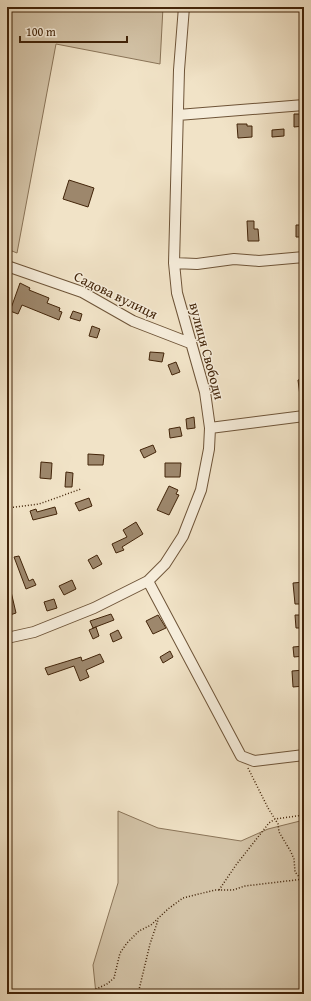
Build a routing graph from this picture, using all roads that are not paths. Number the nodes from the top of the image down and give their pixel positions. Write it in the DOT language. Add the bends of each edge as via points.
graph roads {
  1 [pos="184,7"];
  2 [pos="304,105"];
  3 [pos="178,115"];
  4 [pos="304,257"];
  5 [pos="174,263"];
  6 [pos="7,266"];
  7 [pos="190,343"];
  8 [pos="304,416"];
  9 [pos="210,428"];
  10 [pos="148,581"];
  11 [pos="7,638"];
  12 [pos="304,755"];
  1 -- 3 [label="street, вулиця Свободи"];
  2 -- 3 [label="street"];
  3 -- 5 [label="street, вулиця Свободи"];
  4 -- 5 [label="street" via="259,261 234,259 197,264"];
  5 -- 7 [label="street, вулиця Свободи" via="177,293"];
  6 -- 7 [label="street, Садова вулиця" via="82,292 133,321"];
  7 -- 9 [label="street, вулиця Свободи" via="205,392"];
  8 -- 9 [label="street"];
  9 -- 10 [label="street, вулиця Свободи" via="202,490 182,536 165,564"];
  10 -- 11 [label="street, вулиця Свободи" via="94,608 34,632"];
  10 -- 12 [label="street" via="241,756 254,761"];
}
